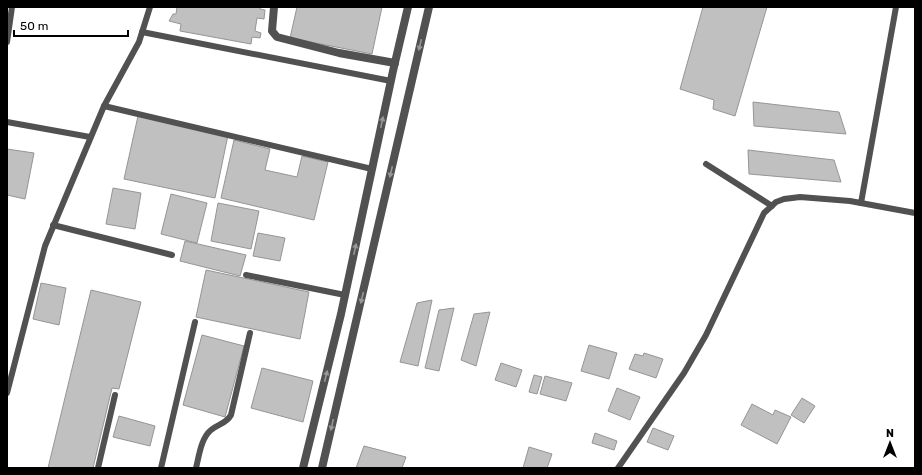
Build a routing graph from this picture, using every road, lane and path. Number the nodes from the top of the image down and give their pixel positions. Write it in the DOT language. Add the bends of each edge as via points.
graph roads {
  1 [pos="12,7"];
  2 [pos="150,7"];
  3 [pos="274,7"];
  4 [pos="408,7"];
  5 [pos="429,7"];
  6 [pos="896,7"];
  7 [pos="142,32"];
  8 [pos="7,42"];
  9 [pos="395,63"];
  10 [pos="391,81"];
  11 [pos="104,106"];
  12 [pos="7,122"];
  13 [pos="90,137"];
  14 [pos="706,164"];
  15 [pos="372,169"];
  16 [pos="861,203"];
  17 [pos="772,206"];
  18 [pos="915,213"];
  19 [pos="53,225"];
  20 [pos="172,255"];
  21 [pos="246,275"];
  22 [pos="346,295"];
  23 [pos="195,322"];
  24 [pos="250,333"];
  25 [pos="7,393"];
  26 [pos="116,395"];
  27 [pos="98,468"];
  28 [pos="161,468"];
  29 [pos="196,468"];
  30 [pos="303,468"];
  31 [pos="322,468"];
  32 [pos="618,468"];
  1 -- 8 [label="lane"];
  2 -- 7 [label="lane"];
  3 -- 9 [label="street" via="272,31 277,37 339,53"];
  4 -- 9 [label="street"];
  5 -- 31 [label="street, one-way"];
  6 -- 16 [label="lane"];
  7 -- 10 [label="lane"];
  7 -- 11 [label="lane"];
  9 -- 10 [label="street"];
  15 -- 10 [label="street, one-way"];
  11 -- 13 [label="lane"];
  11 -- 15 [label="lane"];
  12 -- 13 [label="lane"];
  13 -- 19 [label="lane"];
  14 -- 17 [label="lane"];
  22 -- 15 [label="street, one-way"];
  16 -- 17 [label="lane" via="800,197 784,199"];
  16 -- 18 [label="lane"];
  17 -- 32 [label="lane" via="764,213 706,335 684,373"];
  19 -- 20 [label="lane"];
  19 -- 25 [label="lane" via="45,246"];
  21 -- 22 [label="lane"];
  30 -- 22 [label="street, one-way"];
  23 -- 28 [label="lane"];
  24 -- 29 [label="lane" via="231,415 204,438"];
  26 -- 27 [label="lane"];
}
